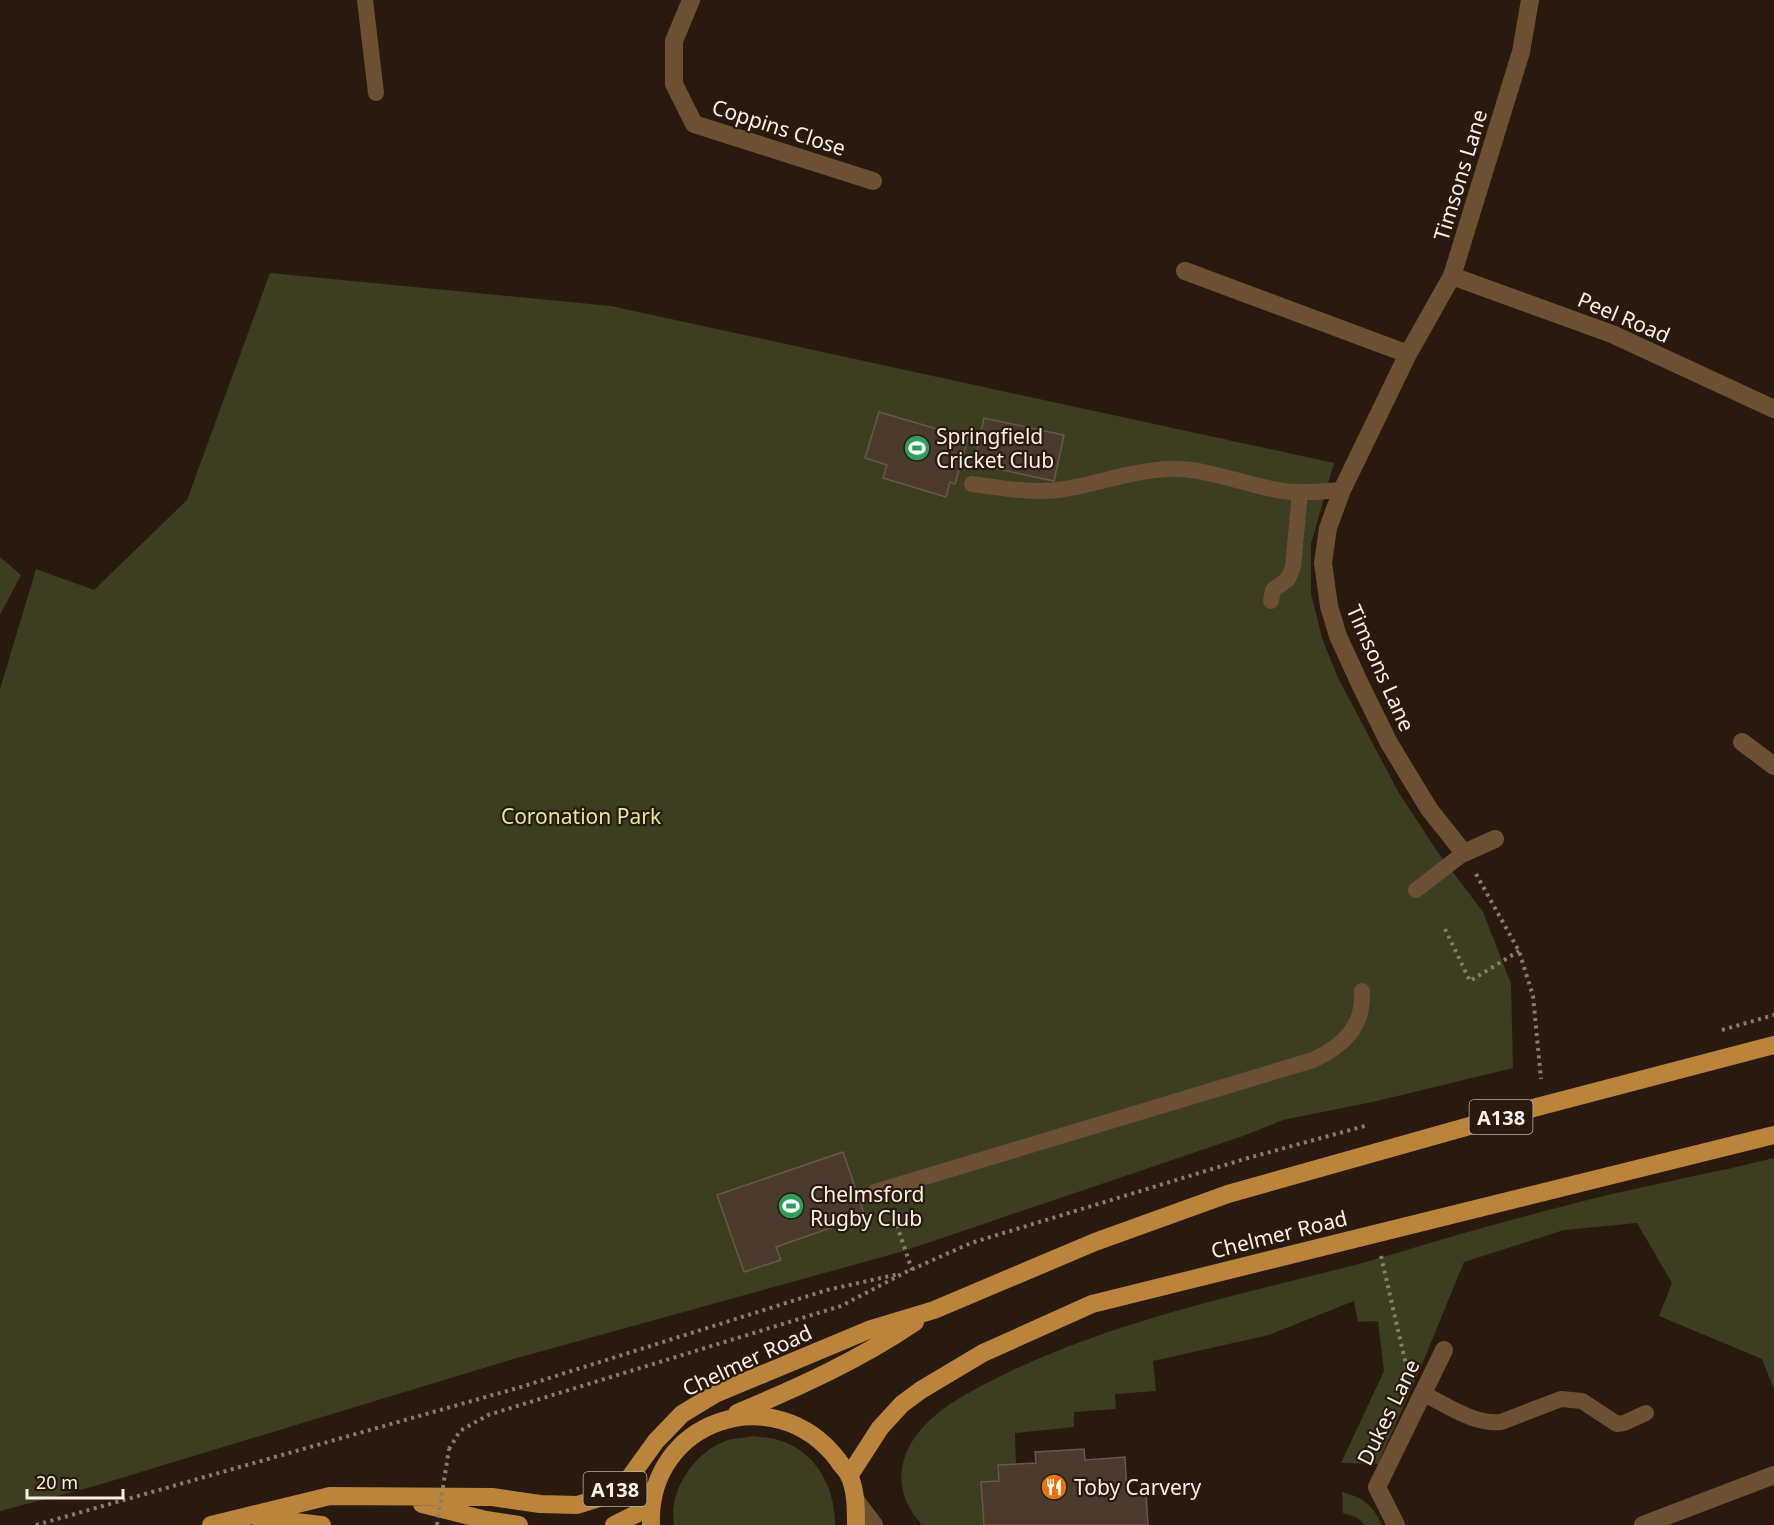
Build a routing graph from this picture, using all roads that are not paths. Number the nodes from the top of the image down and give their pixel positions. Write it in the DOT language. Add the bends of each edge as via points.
graph roads {
  1 [pos="365,0"];
  2 [pos="691,0"];
  3 [pos="1530,0"];
  4 [pos="376,93"];
  5 [pos="873,181"];
  6 [pos="1185,271"];
  7 [pos="1452,276"];
  8 [pos="1408,354"];
  9 [pos="1774,409"];
  10 [pos="972,484"];
  11 [pos="1342,490"];
  12 [pos="1300,493"];
  13 [pos="1271,601"];
  14 [pos="1742,742"];
  15 [pos="1774,766"];
  16 [pos="1496,839"];
  17 [pos="1464,853"];
  18 [pos="1416,890"];
  19 [pos="1362,991"];
  20 [pos="1774,1044"];
  21 [pos="1774,1135"];
  22 [pos="880,1191"];
  23 [pos="934,1310"];
  24 [pos="1444,1350"];
  25 [pos="1419,1400"];
  26 [pos="1646,1413"];
  27 [pos="716,1422"];
  28 [pos="1774,1475"];
  29 [pos="849,1476"];
  30 [pos="657,1480"];
  31 [pos="394,1497"];
  32 [pos="856,1501"];
  33 [pos="247,1516"];
  34 [pos="1687,1517"];
  35 [pos="211,1525"];
  36 [pos="322,1525"];
  37 [pos="519,1525"];
  38 [pos="614,1525"];
  39 [pos="651,1525"];
  40 [pos="856,1525"];
  41 [pos="874,1525"];
  42 [pos="1396,1525"];
  43 [pos="1643,1525"];
  1 -- 4 [label="lane"];
  2 -- 5 [label="street, Coppins Close" via="674,41 674,84 694,124"];
  3 -- 7 [label="street, Timsons Lane" via="1521,52"];
  6 -- 8 [label="street"];
  7 -- 8 [label="street, Timsons Lane"];
  7 -- 9 [label="street, Peel Road" via="1612,334"];
  8 -- 11 [label="street, Timsons Lane"];
  10 -- 12 [label="lane" via="1028,491 1057,490 1167,469 1220,474"];
  11 -- 12 [label="lane"];
  11 -- 17 [label="street, Timsons Lane" via="1329,528 1323,563 1338,636 1389,743 1429,809"];
  12 -- 13 [label="lane" via="1293,567 1288,579 1273,590"];
  14 -- 15 [label="street"];
  16 -- 17 [label="street"];
  17 -- 18 [label="lane"];
  19 -- 22 [label="lane" via="1362,1005 1346,1039 1333,1051 1312,1060"];
  20 -- 23 [label="main road, Chelmer Road / A138" via="1228,1194 1095,1242"];
  21 -- 29 [label="main road, Chelmer Road" via="1092,1304 1005,1343 950,1372 902,1404 880,1428"];
  23 -- 27 [label="main road, Chelmer Road / A138" via="868,1352"];
  23 -- 31 [label="main road, Chelmer Road / A138" via="871,1329 715,1394 682,1414 630,1477 606,1496 577,1505 492,1497"];
  24 -- 25 [label="street, Dukes Lane"];
  25 -- 26 [label="lane" via="1493,1423 1562,1399 1582,1401 1617,1424"];
  25 -- 42 [label="street, Dukes Lane" via="1377,1488"];
  27 -- 29 [label="main road, Chelmer Road / A138" via="745,1416 775,1417 803,1428 826,1446"];
  27 -- 30 [label="main road, Chelmer Road / A138" via="671,1455"];
  28 -- 34 [label="street"];
  29 -- 32 [label="main road, Chelmer Road / A138"];
  30 -- 38 [label="main road, Chelmer Road / A138" via="636,1514"];
  30 -- 39 [label="main road, Chelmer Road / A138" via="650,1508"];
  31 -- 33 [label="main road, Chelmer Road / A138" via="330,1496"];
  31 -- 37 [label="main road, Chelmer Road / A138"];
  32 -- 40 [label="main road, Chelmer Road / A138"];
  32 -- 41 [label="street"];
  33 -- 35 [label="main road, Chelmer Road / A138"];
  33 -- 36 [label="main road, Chelmer Road / A138"];
  34 -- 43 [label="street"];
}
